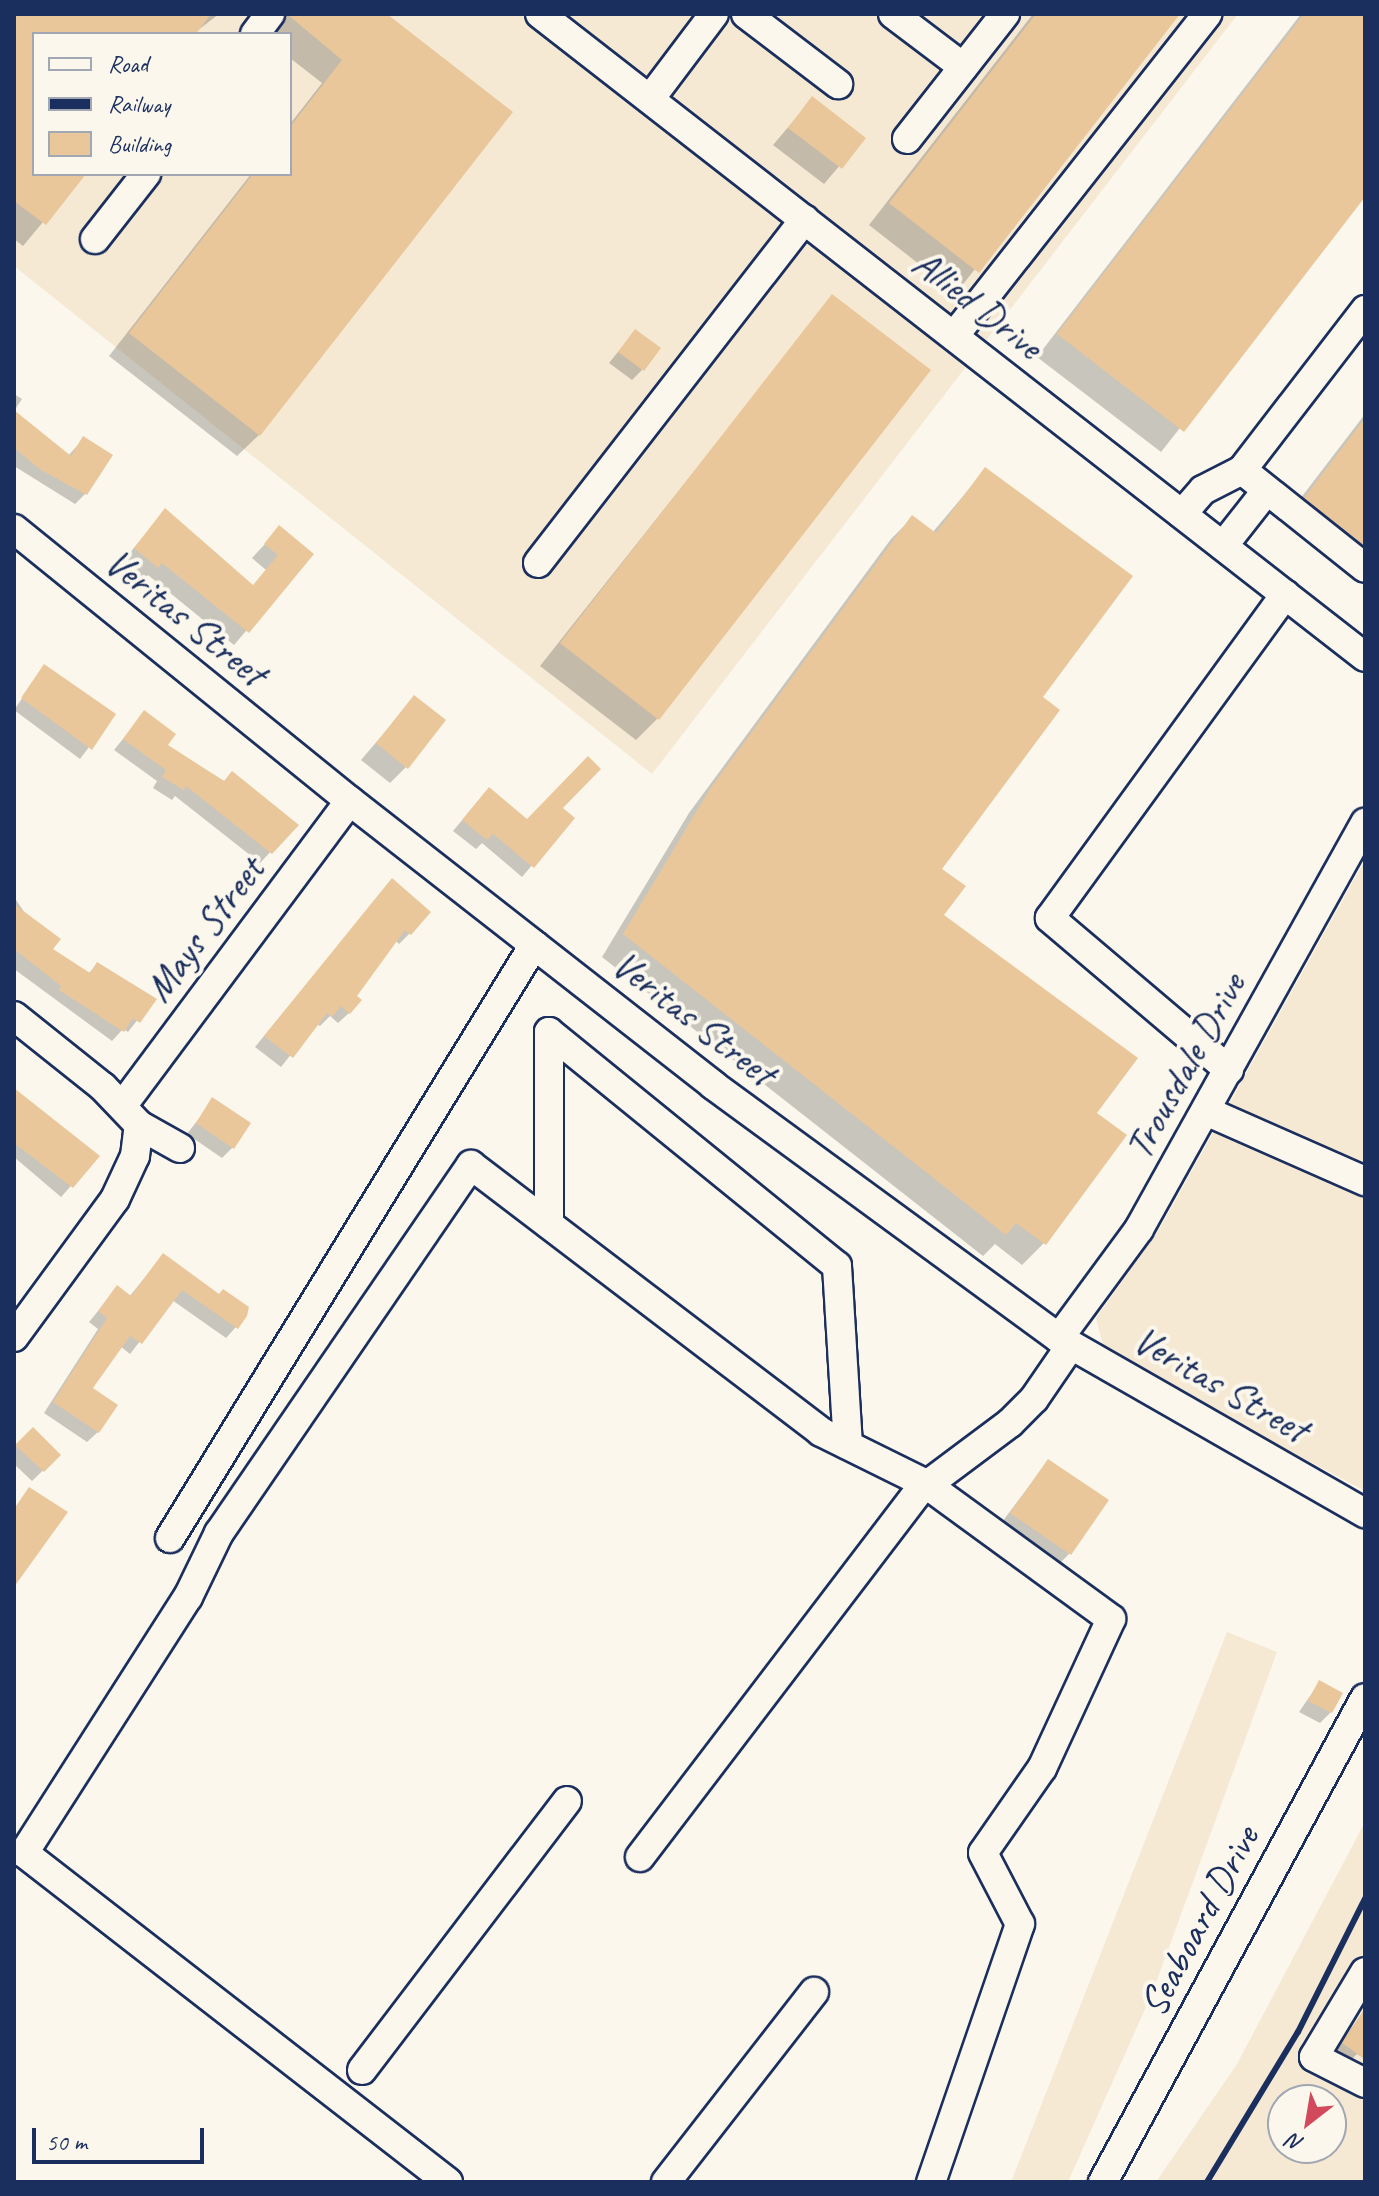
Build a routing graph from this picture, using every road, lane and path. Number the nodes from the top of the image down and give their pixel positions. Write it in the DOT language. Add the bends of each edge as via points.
graph roads {
  1 [pos="270,14"];
  2 [pos="540,14"];
  3 [pos="714,14"];
  4 [pos="746,14"];
  5 [pos="893,14"];
  6 [pos="1005,14"];
  7 [pos="1207,14"];
  8 [pos="256,32"];
  9 [pos="963,67"];
  10 [pos="838,84"];
  11 [pos="650,99"];
  12 [pos="907,139"];
  13 [pos="144,176"];
  14 [pos="805,219"];
  15 [pos="95,239"];
  16 [pos="1365,310"];
  17 [pos="954,336"];
  18 [pos="1242,470"];
  19 [pos="1267,490"];
  20 [pos="1182,514"];
  21 [pos="14,529"];
  22 [pos="1223,546"];
  23 [pos="538,563"];
  24 [pos="1365,568"];
  25 [pos="1285,594"];
  26 [pos="1365,657"];
  27 [pos="350,801"];
  28 [pos="1365,823"];
  29 [pos="534,945"];
  30 [pos="14,1016"];
  31 [pos="1229,1070"];
  32 [pos="1206,1111"];
  33 [pos="131,1115"];
  34 [pos="180,1148"];
  35 [pos="1365,1181"];
  36 [pos="549,1224"];
  37 [pos="14,1337"];
  38 [pos="1065,1342"];
  39 [pos="848,1445"];
  40 [pos="926,1484"];
  41 [pos="1365,1513"];
  42 [pos="170,1538"];
  43 [pos="1365,1698"];
  44 [pos="567,1801"];
  45 [pos="640,1857"];
  46 [pos="1365,1972"];
  47 [pos="814,1992"];
  48 [pos="362,2070"];
  49 [pos="1365,2083"];
  50 [pos="448,2182"];
  51 [pos="666,2182"];
  52 [pos="931,2182"];
  53 [pos="1103,2182"];
  1 -- 8 [label="street"];
  2 -- 11 [label="street, Allied Drive"];
  3 -- 11 [label="street"];
  4 -- 10 [label="street"];
  5 -- 9 [label="street"];
  6 -- 9 [label="street"];
  7 -- 17 [label="street"];
  9 -- 12 [label="street"];
  11 -- 14 [label="street, Allied Drive"];
  13 -- 15 [label="street"];
  14 -- 17 [label="street, Allied Drive"];
  14 -- 23 [label="street"];
  16 -- 18 [label="street"];
  17 -- 20 [label="street, Allied Drive"];
  18 -- 19 [label="street"];
  18 -- 20 [label="street" via="1203,490"];
  19 -- 22 [label="street"];
  19 -- 24 [label="street"];
  20 -- 22 [label="street, Allied Drive"];
  21 -- 27 [label="street, Veritas Street"];
  22 -- 25 [label="street, Allied Drive"];
  25 -- 26 [label="street, Allied Drive"];
  25 -- 31 [label="street" via="1050,918"];
  27 -- 29 [label="street, Veritas Street"];
  27 -- 33 [label="street, Mays Street"];
  28 -- 31 [label="street, Trousdale Drive"];
  29 -- 38 [label="street, Veritas Street" via="713,1085"];
  29 -- 42 [label="street"];
  30 -- 33 [label="street"];
  31 -- 32 [label="street, Trousdale Drive"];
  32 -- 35 [label="street"];
  32 -- 38 [label="street, Trousdale Drive" via="1139,1229"];
  33 -- 34 [label="street"];
  33 -- 37 [label="street, Mays Street" via="135,1156 115,1199"];
  36 -- 39 [label="street" via="821,1432"];
  36 -- 39 [label="street" via="549,1032 837,1266"];
  36 -- 50 [label="street" via="471,1165 219,1533 188,1597 24,1853"];
  38 -- 40 [label="street, Trousdale Drive" via="1034,1399 1010,1423"];
  38 -- 41 [label="street, Veritas Street"];
  39 -- 40 [label="street"];
  40 -- 45 [label="street, Trousdale Drive"];
  40 -- 52 [label="street" via="1111,1619 1042,1768 983,1853 1020,1924"];
  43 -- 53 [label="street, Seaboard Drive"];
  44 -- 48 [label="street"];
  46 -- 49 [label="street" via="1314,2057"];
  47 -- 51 [label="street"];
}
